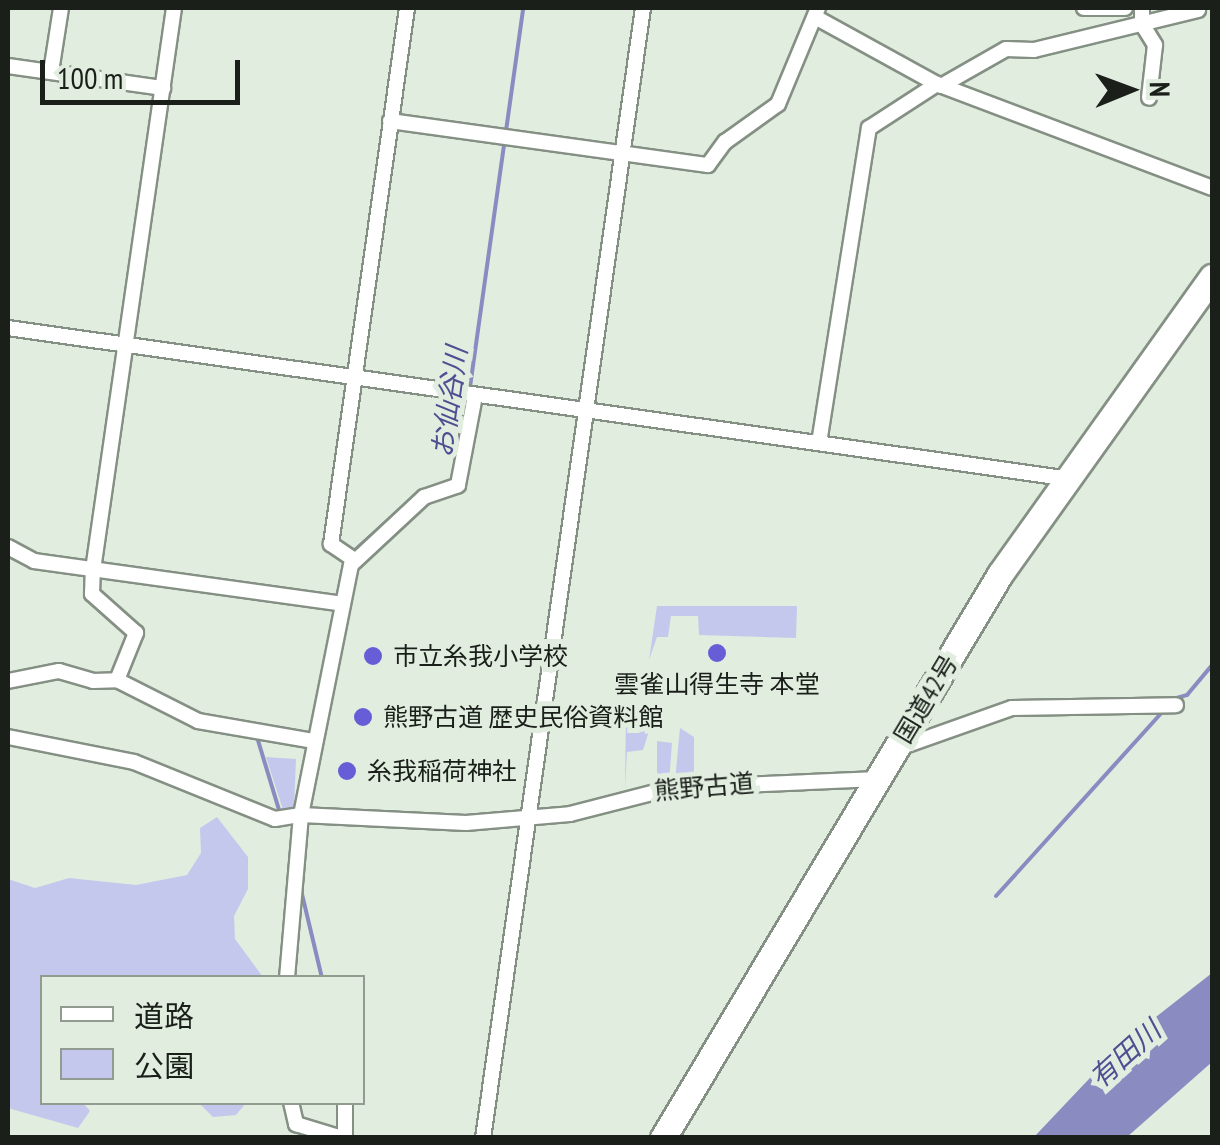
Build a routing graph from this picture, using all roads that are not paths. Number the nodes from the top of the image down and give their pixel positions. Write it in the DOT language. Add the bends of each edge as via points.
graph roads {
  1 [pos="61,8"];
  2 [pos="174,8"];
  3 [pos="407,8"];
  4 [pos="644,8"];
  5 [pos="1084,8"];
  6 [pos="1125,8"];
  7 [pos="1142,8"];
  8 [pos="1198,10"];
  9 [pos="816,12"];
  10 [pos="1142,24"];
  11 [pos="8,66"];
  12 [pos="52,72"];
  13 [pos="939,85"];
  14 [pos="163,88"];
  15 [pos="1148,98"];
  16 [pos="390,121"];
  17 [pos="624,154"];
  18 [pos="1212,188"];
  19 [pos="1212,277"];
  20 [pos="8,328"];
  21 [pos="127,345"];
  22 [pos="355,380"];
  23 [pos="475,396"];
  24 [pos="588,411"];
  25 [pos="819,444"];
  26 [pos="1063,478"];
  27 [pos="8,547"];
  28 [pos="353,559"];
  29 [pos="93,570"];
  30 [pos="342,604"];
  31 [pos="117,680"];
  32 [pos="8,681"];
  33 [pos="1176,705"];
  34 [pos="8,737"];
  35 [pos="314,742"];
  36 [pos="896,749"];
  37 [pos="878,779"];
  38 [pos="300,814"];
  39 [pos="533,818"];
  40 [pos="287,975"];
  41 [pos="292,1105"];
  42 [pos="345,1105"];
  43 [pos="343,1138"];
  44 [pos="483,1138"];
  45 [pos="663,1138"];
  1 -- 12 [label="street"];
  2 -- 14 [label="street"];
  3 -- 16 [label="street"];
  4 -- 17 [label="street"];
  5 -- 6 [label="street"];
  7 -- 10 [label="street"];
  8 -- 10 [label="street"];
  9 -- 13 [label="street"];
  9 -- 17 [label="street" via="778,104 726,142 708,165"];
  10 -- 13 [label="street" via="1034,50 1006,48"];
  10 -- 15 [label="street" via="1155,45"];
  11 -- 12 [label="street"];
  12 -- 14 [label="street"];
  13 -- 18 [label="street"];
  13 -- 25 [label="street" via="869,128"];
  14 -- 21 [label="street"];
  16 -- 17 [label="street"];
  16 -- 22 [label="street"];
  17 -- 24 [label="street"];
  19 -- 26 [label="highway, 国道42号"];
  20 -- 21 [label="street"];
  21 -- 22 [label="street"];
  21 -- 29 [label="street"];
  22 -- 23 [label="street"];
  22 -- 28 [label="street" via="331,544"];
  23 -- 24 [label="street"];
  23 -- 28 [label="street" via="458,486 424,497"];
  24 -- 25 [label="street"];
  24 -- 39 [label="street"];
  25 -- 26 [label="street"];
  26 -- 36 [label="highway, 国道42号"];
  27 -- 29 [label="street" via="34,562"];
  28 -- 30 [label="street"];
  29 -- 30 [label="street"];
  29 -- 31 [label="street" via="92,594 136,633"];
  30 -- 35 [label="street"];
  31 -- 32 [label="street" via="93,681 59,670"];
  31 -- 35 [label="street" via="198,722"];
  33 -- 36 [label="street" via="1026,706"];
  34 -- 38 [label="street, 熊野古道" via="134,762 252,814 275,820"];
  35 -- 38 [label="street"];
  36 -- 37 [label="highway, 国道42号"];
  37 -- 39 [label="street, 熊野古道" via="671,788"];
  37 -- 45 [label="highway, 国道42号"];
  38 -- 39 [label="street, 熊野古道" via="466,823"];
  38 -- 40 [label="street"];
  39 -- 44 [label="street"];
  41 -- 43 [label="street" via="296,1124"];
  42 -- 43 [label="street"];
}
